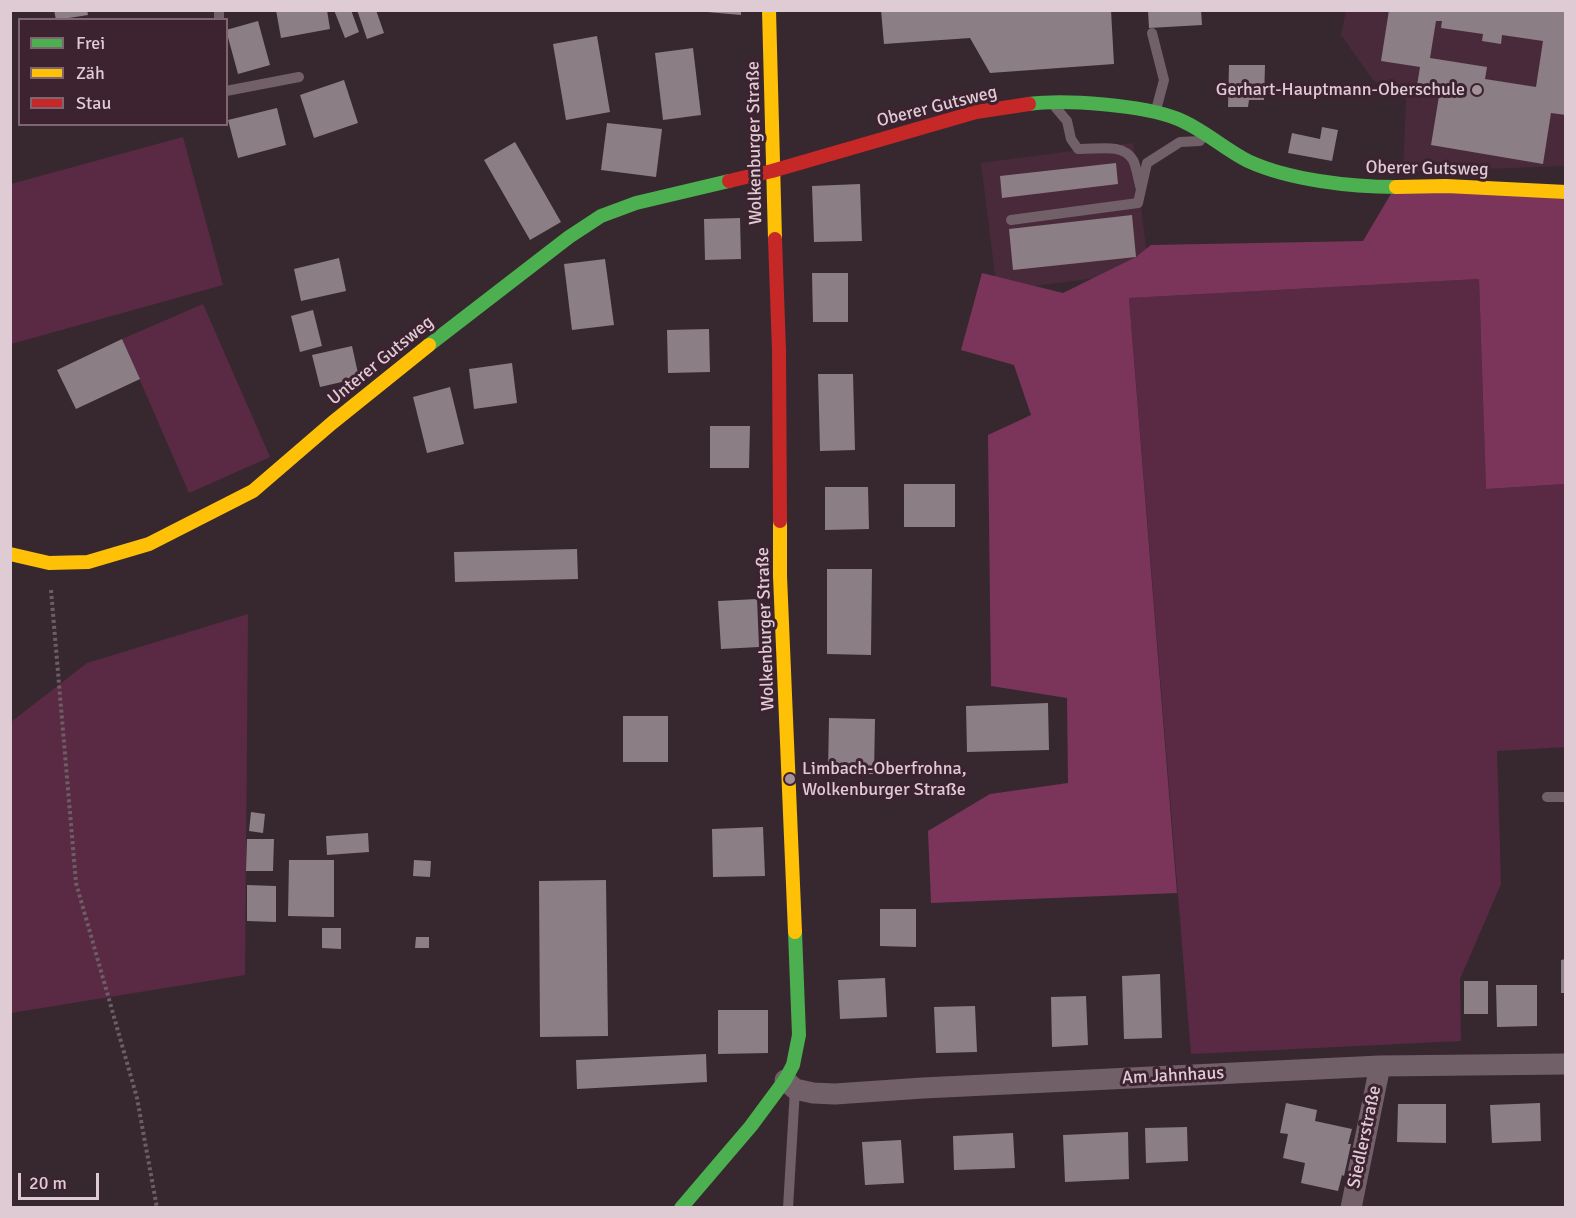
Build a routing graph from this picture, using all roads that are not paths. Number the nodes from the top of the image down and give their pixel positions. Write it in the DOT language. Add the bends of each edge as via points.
graph roads {
  1 [pos="769,10"];
  2 [pos="1152,33"];
  3 [pos="299,77"];
  4 [pos="228,91"];
  5 [pos="1050,101"];
  6 [pos="1155,114"];
  7 [pos="1212,141"];
  8 [pos="772,171"];
  9 [pos="1141,189"];
  10 [pos="1566,192"];
  11 [pos="1011,220"];
  12 [pos="10,554"];
  13 [pos="1547,797"];
  14 [pos="1566,797"];
  15 [pos="1566,1064"];
  16 [pos="1380,1066"];
  17 [pos="790,1085"];
  18 [pos="681,1208"];
  19 [pos="788,1208"];
  20 [pos="1351,1208"];
  1 -- 8 [label="street, Wolkenburger Straße"];
  2 -- 6 [label="lane" via="1164,80"];
  3 -- 4 [label="lane"];
  5 -- 6 [label="street, Oberer Gutsweg"];
  5 -- 8 [label="street, Oberer Gutsweg" via="976,112"];
  5 -- 9 [label="lane" via="1067,121 1078,149 1125,151 1134,162"];
  6 -- 7 [label="street, Oberer Gutsweg" via="1178,119"];
  7 -- 9 [label="lane" via="1180,142 1147,163"];
  7 -- 10 [label="street, Oberer Gutsweg" via="1249,161 1288,174 1362,187 1446,186"];
  8 -- 12 [label="street, Unterer Gutsweg" via="636,203 602,216 436,339 253,491 149,544 88,562 49,563"];
  8 -- 17 [label="street, Wolkenburger Straße" via="779,350 780,576 799,1035"];
  9 -- 11 [label="lane" via="1138,203"];
  13 -- 14 [label="lane"];
  15 -- 16 [label="street, Am Jahnhaus"];
  16 -- 17 [label="street, Am Jahnhaus" via="835,1094 813,1093"];
  16 -- 20 [label="street, Siedlerstraße"];
  17 -- 18 [label="street, Wolkenburger Straße"];
  17 -- 19 [label="lane, Wolkenburger Straße"];
}
